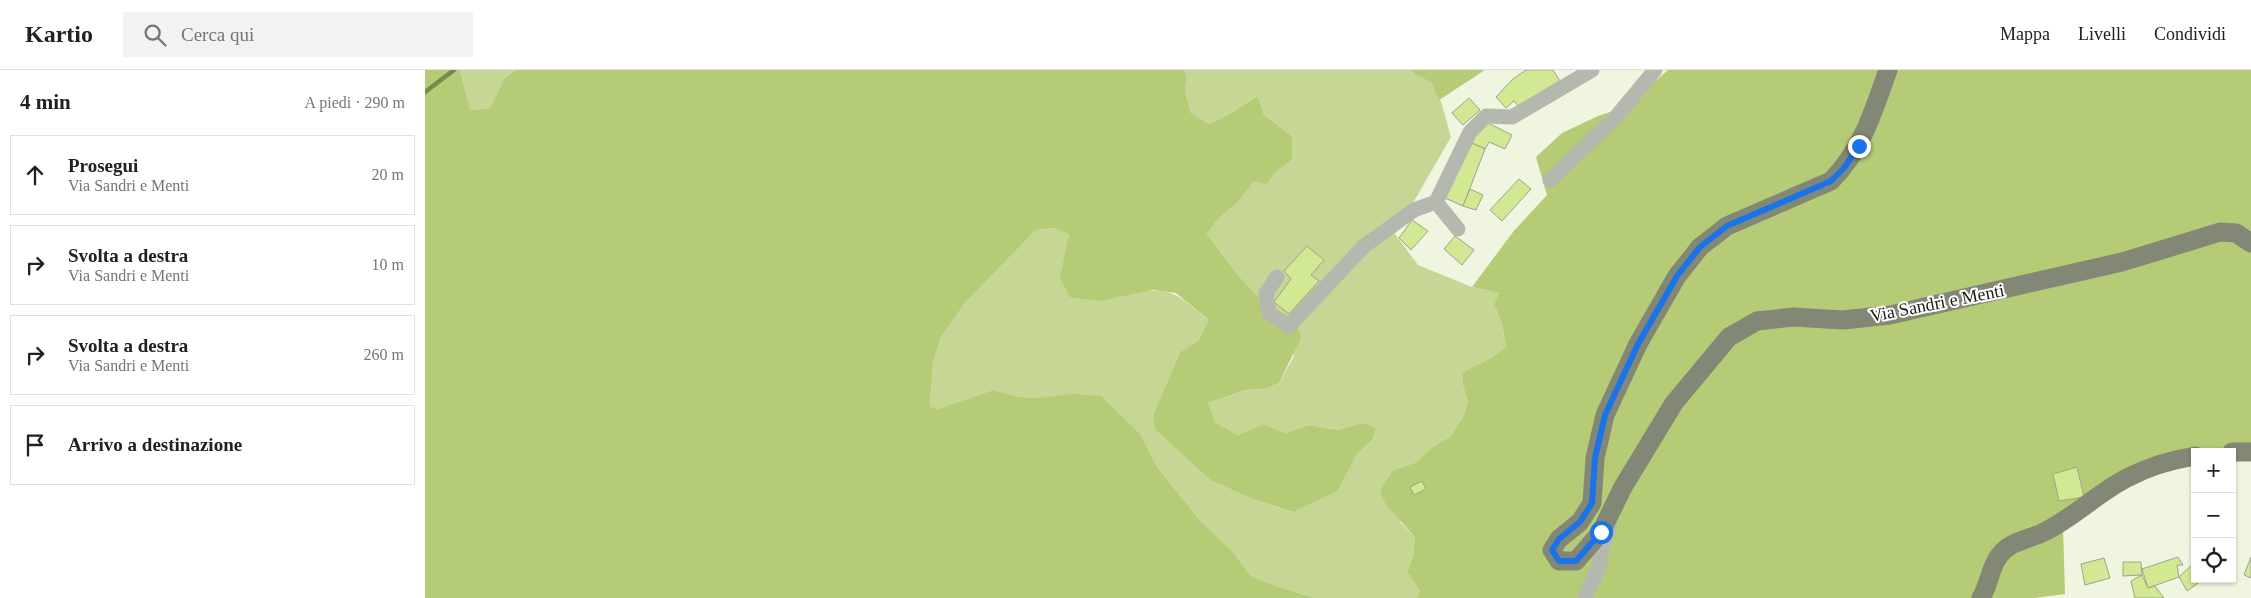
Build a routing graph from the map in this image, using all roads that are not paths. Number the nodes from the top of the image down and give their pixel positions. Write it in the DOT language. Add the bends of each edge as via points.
graph roads {
  1 [pos="1592,70"];
  2 [pos="1655,70"];
  3 [pos="1888,70"];
  4 [pos="1550,180"];
  5 [pos="1436,202"];
  6 [pos="1458,229"];
  7 [pos="2251,243"];
  8 [pos="1277,277"];
  9 [pos="2236,452"];
  10 [pos="2251,452"];
  11 [pos="2191,457"];
  12 [pos="1609,515"];
  13 [pos="1585,598"];
  14 [pos="1981,598"];
  1 -- 5 [label="street" via="1512,118 1486,116 1470,132"];
  2 -- 4 [label="street" via="1616,116"];
  3 -- 12 [label="main road, Via Sandri e Menti" via="1859,146 1831,181 1727,226 1700,247 1677,276 1638,344 1605,415 1595,458 1592,503 1580,522 1559,539 1552,550 1559,561 1576,561 1601,532"];
  5 -- 6 [label="street"];
  5 -- 8 [label="street" via="1414,210 1364,246 1289,326 1269,313 1266,293"];
  7 -- 12 [label="main road, Via Sandri e Menti" via="2236,233 2220,232 2122,262 1890,315 1843,320 1793,318 1757,321 1729,337 1674,403 1631,472"];
  9 -- 10 [label="main road"];
  11 -- 14 [label="main road" via="2165,462 2128,477 2057,525 2012,544 1998,556"];
  12 -- 13 [label="street" via="1611,525 1599,567"];
}
